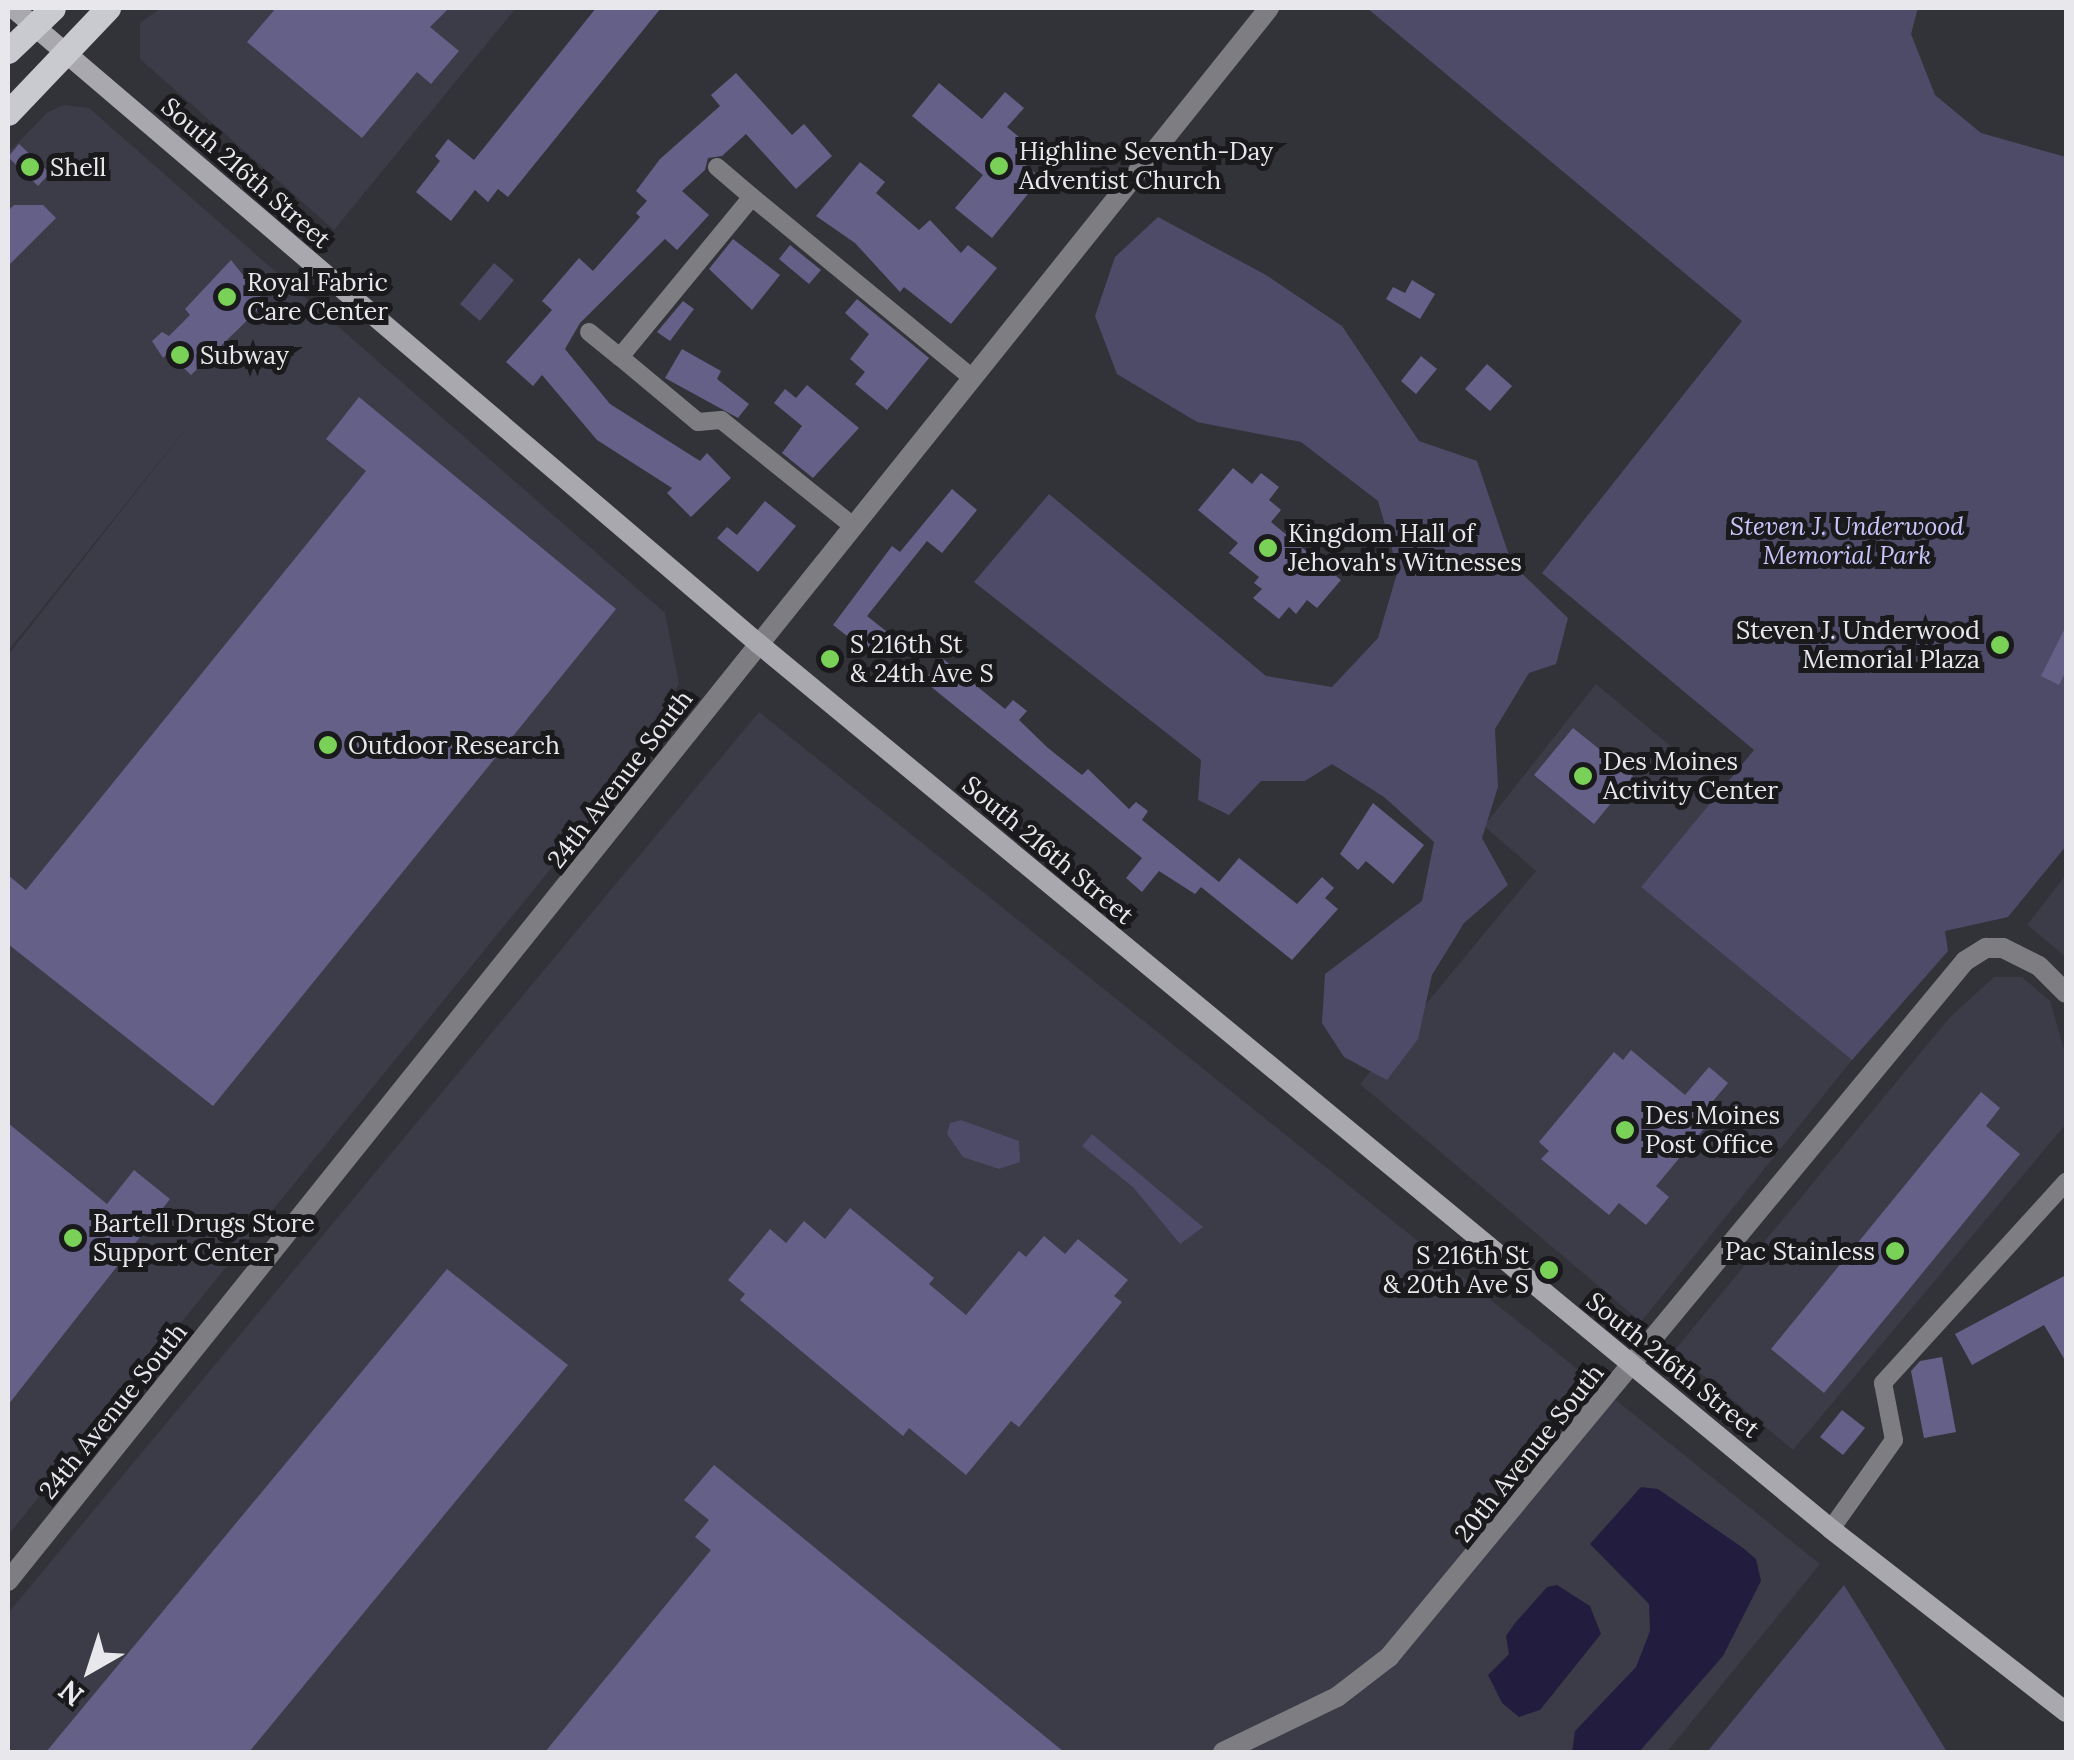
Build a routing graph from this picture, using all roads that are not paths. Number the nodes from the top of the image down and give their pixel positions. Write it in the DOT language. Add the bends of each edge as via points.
graph roads {
  1 [pos="13,8"];
  2 [pos="108,8"];
  3 [pos="1269,8"];
  4 [pos="44,16"];
  5 [pos="8,50"];
  6 [pos="65,51"];
  7 [pos="8,113"];
  8 [pos="717,168"];
  9 [pos="752,197"];
  10 [pos="589,332"];
  11 [pos="620,358"];
  12 [pos="972,378"];
  13 [pos="853,526"];
  14 [pos="759,644"];
  15 [pos="2066,993"];
  16 [pos="2066,1182"];
  17 [pos="1633,1364"];
  18 [pos="1832,1528"];
  19 [pos="8,1581"];
  20 [pos="2066,1712"];
  21 [pos="1223,1752"];
  1 -- 4 [label="main road, South 216th Street"];
  2 -- 6 [label="main road"];
  3 -- 12 [label="street, 24th Avenue South"];
  4 -- 5 [label="main road"];
  4 -- 6 [label="main road, South 216th Street"];
  6 -- 7 [label="main road"];
  6 -- 14 [label="main road, South 216th Street"];
  8 -- 9 [label="street"];
  9 -- 11 [label="street"];
  9 -- 12 [label="street"];
  10 -- 11 [label="street"];
  11 -- 13 [label="street" via="698,422 721,420"];
  12 -- 13 [label="street, 24th Avenue South"];
  13 -- 14 [label="street, 24th Avenue South"];
  14 -- 17 [label="main road, South 216th Street"];
  14 -- 19 [label="street, 24th Avenue South"];
  15 -- 17 [label="street, 20th Avenue South" via="2019,953 1986,948 1965,962"];
  16 -- 18 [label="street" via="1883,1383 1894,1440"];
  17 -- 18 [label="main road, South 216th Street"];
  17 -- 21 [label="street, 20th Avenue South" via="1389,1656 1337,1697"];
  18 -- 20 [label="main road, South 216th Street"];
}
